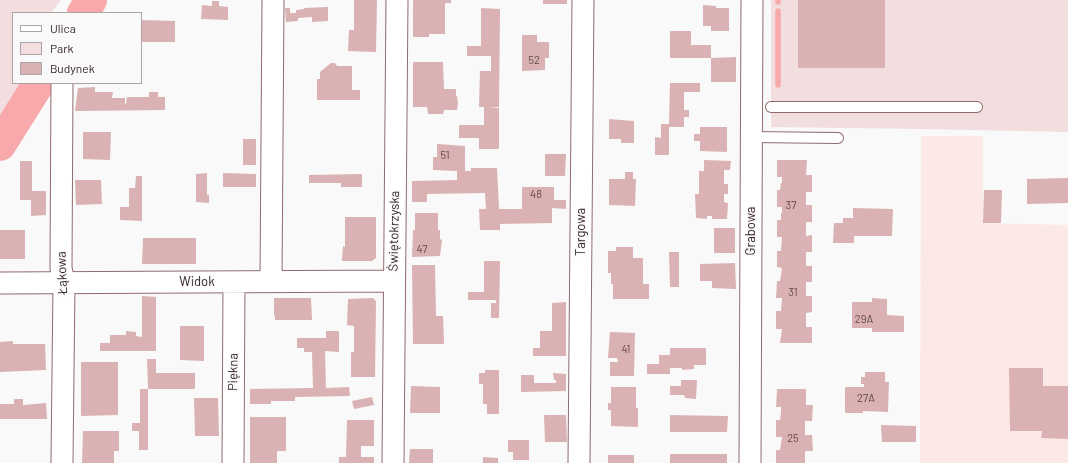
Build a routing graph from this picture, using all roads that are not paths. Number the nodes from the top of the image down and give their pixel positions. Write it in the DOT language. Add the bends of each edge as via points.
graph roads {
  1 [pos="273,0"];
  2 [pos="397,0"];
  3 [pos="583,0"];
  4 [pos="752,0"];
  5 [pos="62,84"];
  6 [pos="771,106"];
  7 [pos="978,107"];
  8 [pos="751,136"];
  9 [pos="838,138"];
  10 [pos="271,281"];
  11 [pos="394,281"];
  12 [pos="0,282"];
  13 [pos="64,282"];
  14 [pos="234,282"];
  15 [pos="62,463"];
  16 [pos="233,463"];
  17 [pos="393,463"];
  18 [pos="579,463"];
  19 [pos="750,463"];
  1 -- 10 [label="street"];
  2 -- 11 [label="street, Świętokrzyska"];
  3 -- 18 [label="street, Targowa"];
  4 -- 8 [label="street, Grabowa"];
  5 -- 13 [label="street, Łąkowa" via="61,268"];
  6 -- 7 [label="lane"];
  8 -- 9 [label="lane"];
  8 -- 19 [label="street, Grabowa"];
  10 -- 11 [label="street, Widok"];
  10 -- 14 [label="street, Widok"];
  11 -- 17 [label="street, Świętokrzyska"];
  12 -- 13 [label="street, Widok"];
  13 -- 14 [label="street, Widok"];
  13 -- 15 [label="street, Łąkowa"];
  14 -- 16 [label="street, Piękna"];
}
